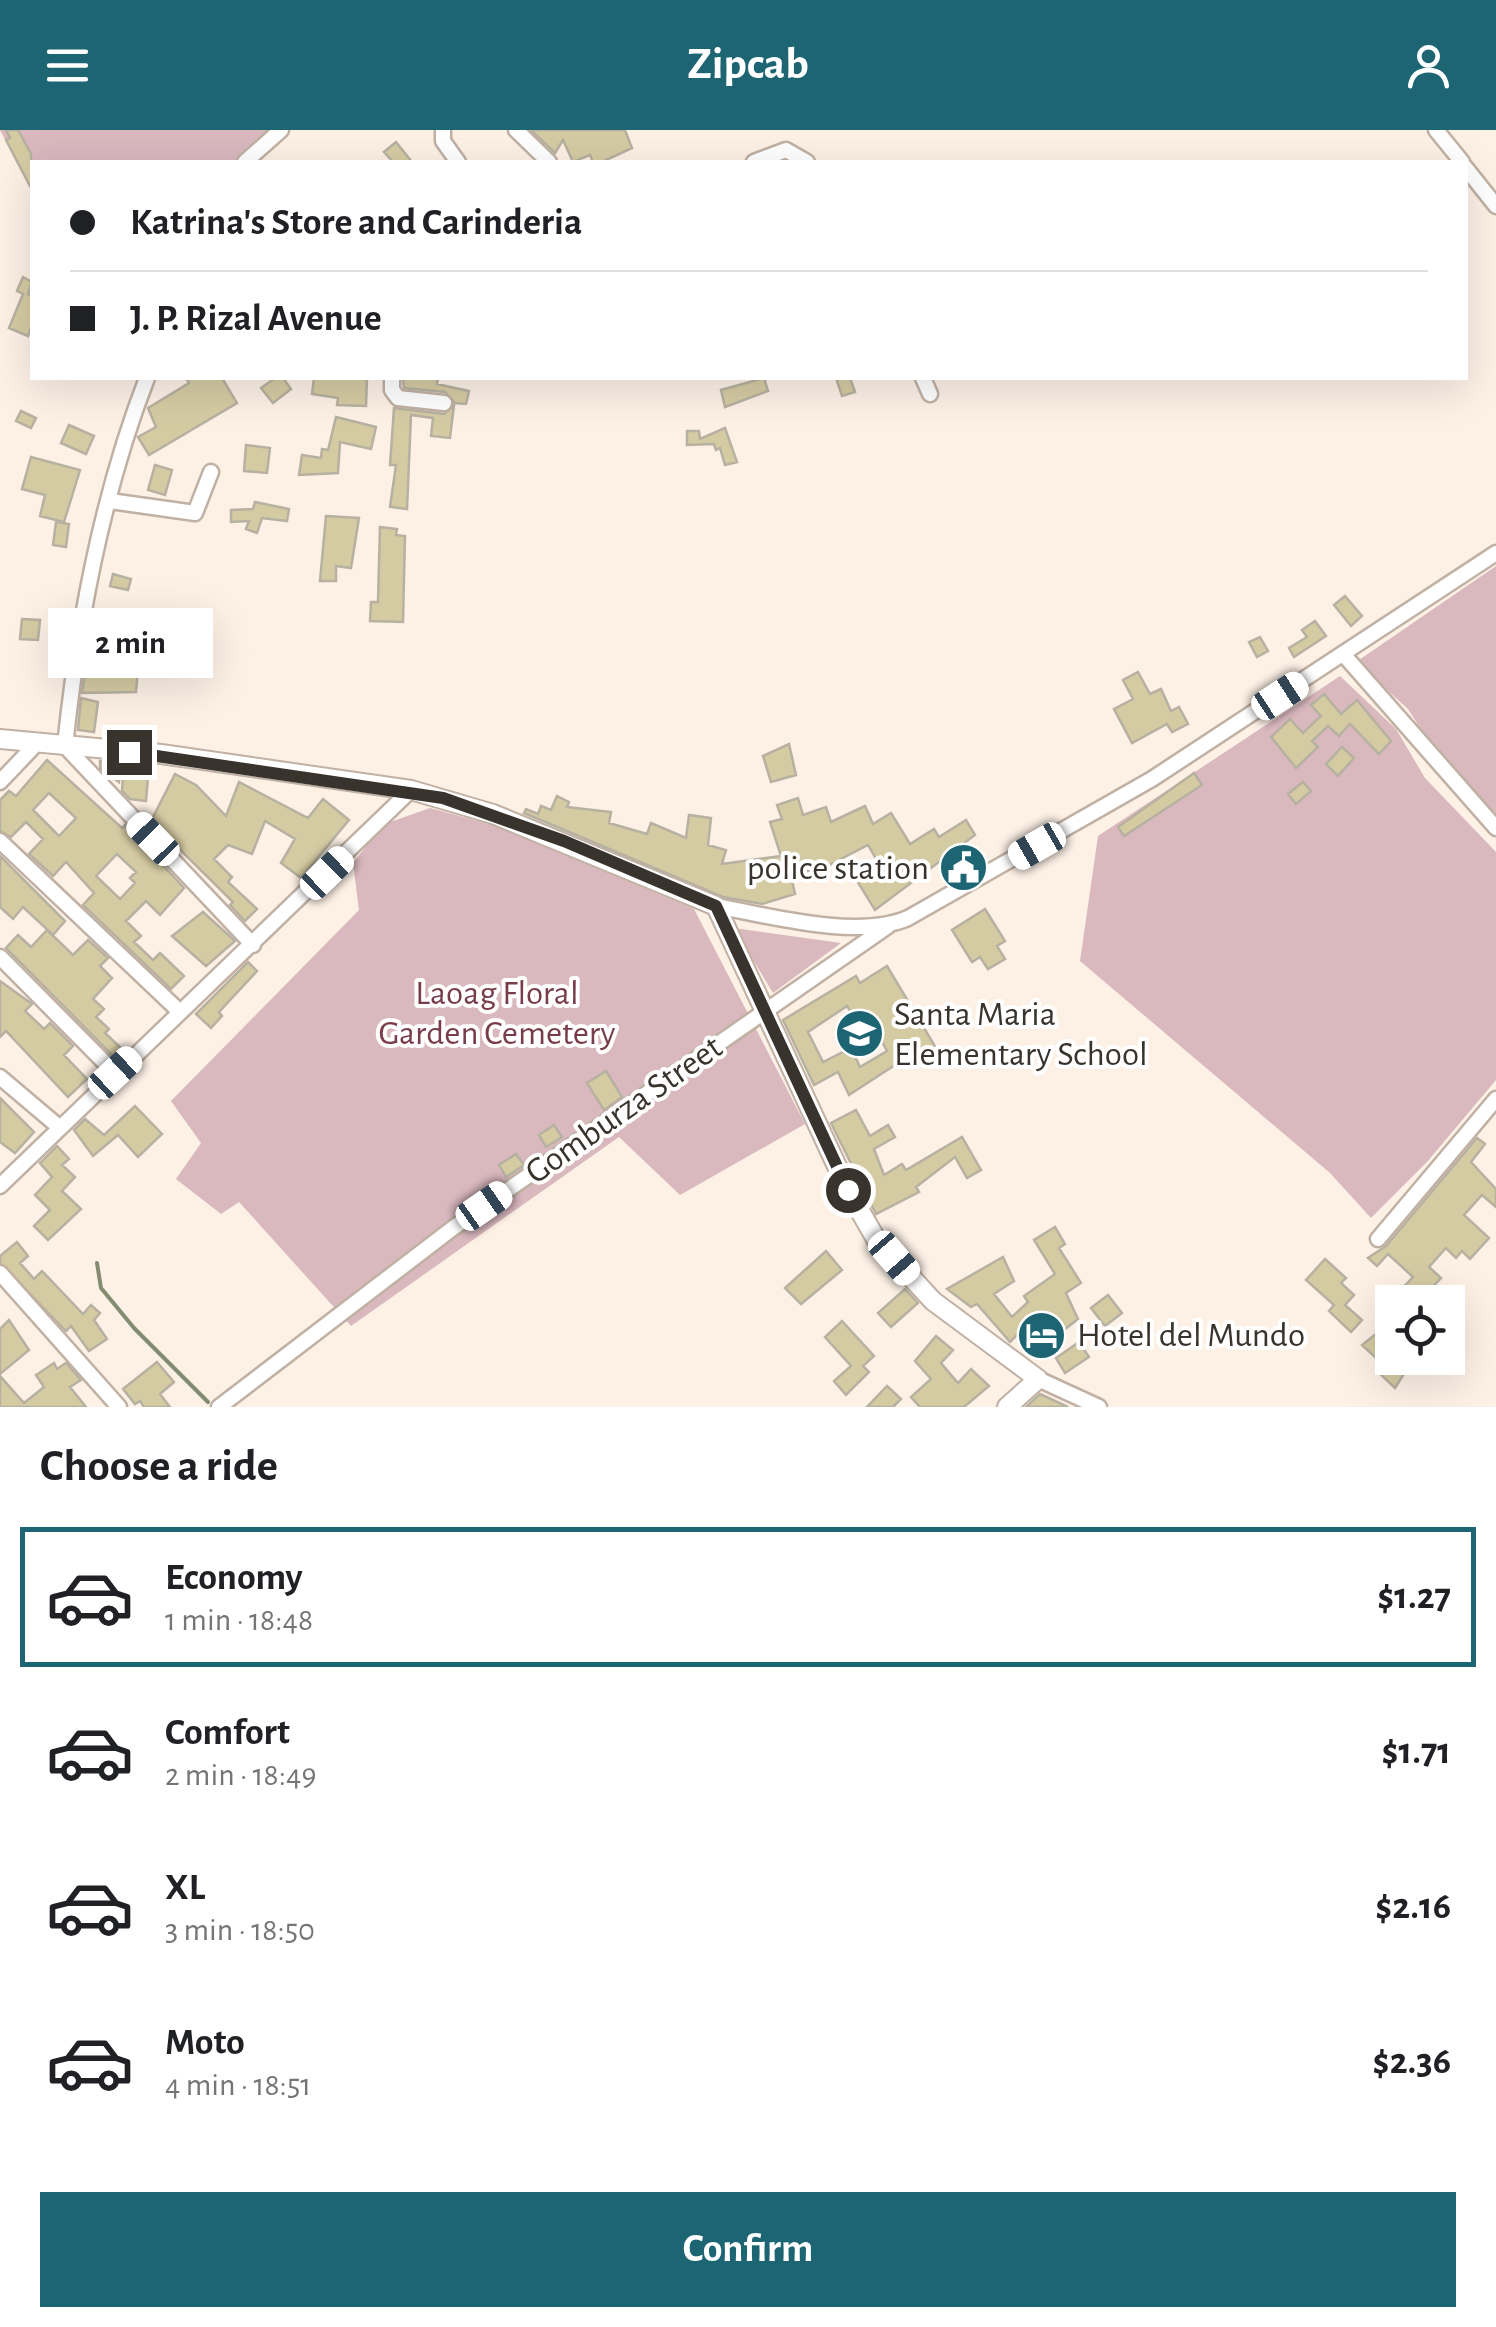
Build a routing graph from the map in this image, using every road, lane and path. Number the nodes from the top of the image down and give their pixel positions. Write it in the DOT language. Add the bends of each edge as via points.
graph roads {
  1 [pos="281,130"];
  2 [pos="443,130"];
  3 [pos="516,130"];
  4 [pos="1436,130"];
  5 [pos="247,160"];
  6 [pos="456,160"];
  7 [pos="547,160"];
  8 [pos="759,160"];
  9 [pos="803,160"];
  10 [pos="1459,160"];
  11 [pos="1468,171"];
  12 [pos="1496,206"];
  13 [pos="146,380"];
  14 [pos="392,380"];
  15 [pos="923,380"];
  16 [pos="930,394"];
  17 [pos="444,404"];
  18 [pos="211,472"];
  19 [pos="110,501"];
  20 [pos="1496,553"];
  21 [pos="1344,656"];
  22 [pos="0,739"];
  23 [pos="37,743"];
  24 [pos="64,746"];
  25 [pos="0,782"];
  26 [pos="411,790"];
  27 [pos="1496,828"];
  28 [pos="0,841"];
  29 [pos="716,906"];
  30 [pos="888,926"];
  31 [pos="254,945"];
  32 [pos="0,958"];
  33 [pos="768,1010"];
  34 [pos="180,1012"];
  35 [pos="115,1073"];
  36 [pos="0,1078"];
  37 [pos="1496,1099"];
  38 [pos="59,1126"];
  39 [pos="0,1186"];
  40 [pos="1378,1240"];
  41 [pos="0,1273"];
  42 [pos="1038,1379"];
  43 [pos="119,1407"];
  44 [pos="219,1407"];
  45 [pos="1007,1407"];
  46 [pos="1098,1407"];
  1 -- 5 [label="street"];
  2 -- 6 [label="street" via="442,141"];
  3 -- 7 [label="street"];
  4 -- 10 [label="street"];
  8 -- 9 [label="street" via="786,150"];
  11 -- 12 [label="street"];
  13 -- 19 [label="street"];
  14 -- 17 [label="street" via="398,398"];
  15 -- 16 [label="street"];
  18 -- 19 [label="street" via="195,513"];
  19 -- 24 [label="street" via="78,632"];
  20 -- 21 [label="street, Gomburza Street"];
  21 -- 27 [label="street"];
  21 -- 30 [label="street, Gomburza Street" via="1152,779"];
  22 -- 23 [label="main road"];
  23 -- 24 [label="main road"];
  23 -- 25 [label="street"];
  24 -- 26 [label="main road"];
  24 -- 31 [label="street"];
  26 -- 29 [label="main road" via="493,814"];
  26 -- 31 [label="street"];
  28 -- 34 [label="street"];
  29 -- 30 [label="street"];
  29 -- 33 [label="main road"];
  30 -- 33 [label="street, Gomburza Street"];
  31 -- 34 [label="street"];
  32 -- 35 [label="street"];
  33 -- 42 [label="main road" via="876,1239 933,1301"];
  33 -- 44 [label="street, Gomburza Street" via="453,1228"];
  34 -- 35 [label="street"];
  35 -- 38 [label="street"];
  36 -- 38 [label="street"];
  37 -- 40 [label="street"];
  38 -- 39 [label="street"];
  41 -- 43 [label="street"];
  42 -- 45 [label="main road"];
  42 -- 46 [label="street"];
}
